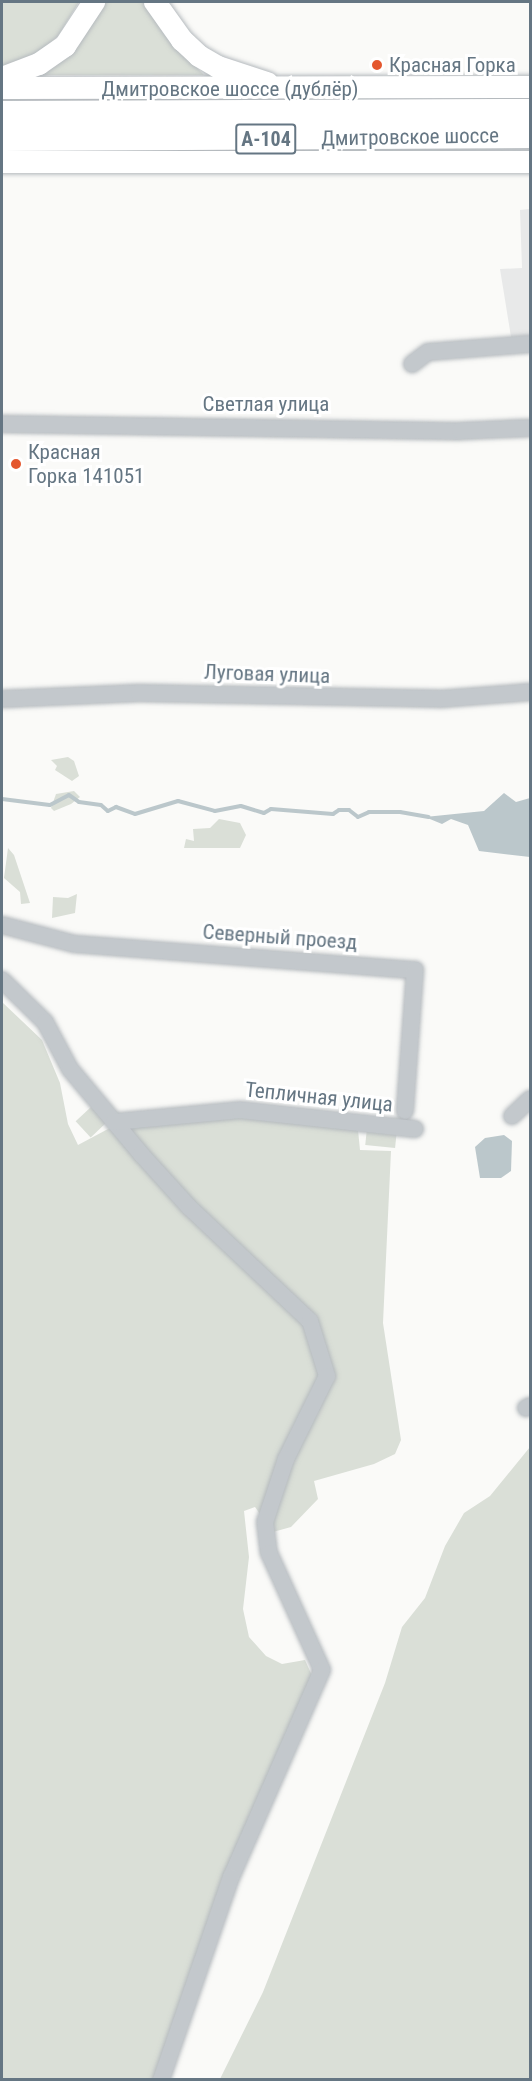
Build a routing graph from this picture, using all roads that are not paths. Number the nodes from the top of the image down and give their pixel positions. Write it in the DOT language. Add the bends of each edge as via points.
graph roads {
  1 [pos="94,2"];
  2 [pos="154,2"];
  3 [pos="2,78"];
  4 [pos="531,87"];
  5 [pos="2,88"];
  6 [pos="289,90"];
  7 [pos="531,112"];
  8 [pos="2,114"];
  9 [pos="531,135"];
  10 [pos="2,138"];
  11 [pos="2,162"];
  12 [pos="531,162"];
  13 [pos="531,344"];
  14 [pos="412,364"];
  15 [pos="2,424"];
  16 [pos="531,428"];
  17 [pos="531,692"];
  18 [pos="2,699"];
  19 [pos="2,925"];
  20 [pos="2,980"];
  21 [pos="531,1099"];
  22 [pos="405,1111"];
  23 [pos="512,1116"];
  24 [pos="114,1122"];
  25 [pos="415,1129"];
  26 [pos="161,2079"];
  1 -- 3 [label="main road" via="65,46 39,64"];
  2 -- 6 [label="main road" via="199,56 218,67"];
  4 -- 6 [label="main road, Дмитровское шоссе (дублёр)"];
  5 -- 6 [label="main road, Дмитровское шоссе (дублёр)"];
  7 -- 8 [label="highway, Дмитровское шоссе / А-104"];
  9 -- 10 [label="highway, Дмитровское шоссе / А-104"];
  11 -- 12 [label="main road"];
  13 -- 14 [label="street" via="428,352"];
  15 -- 16 [label="street, Светлая улица" via="460,431"];
  17 -- 18 [label="street, Луговая улица" via="440,699 139,693"];
  19 -- 22 [label="street, Северный проезд" via="75,944 415,970"];
  20 -- 24 [label="street" via="45,1022 70,1069"];
  21 -- 23 [label="street"];
  24 -- 25 [label="street, Тепличная улица" via="240,1110"];
  24 -- 26 [label="street" via="189,1207 310,1321 327,1376 286,1459 265,1522 269,1552 322,1670 231,1877"];
}
